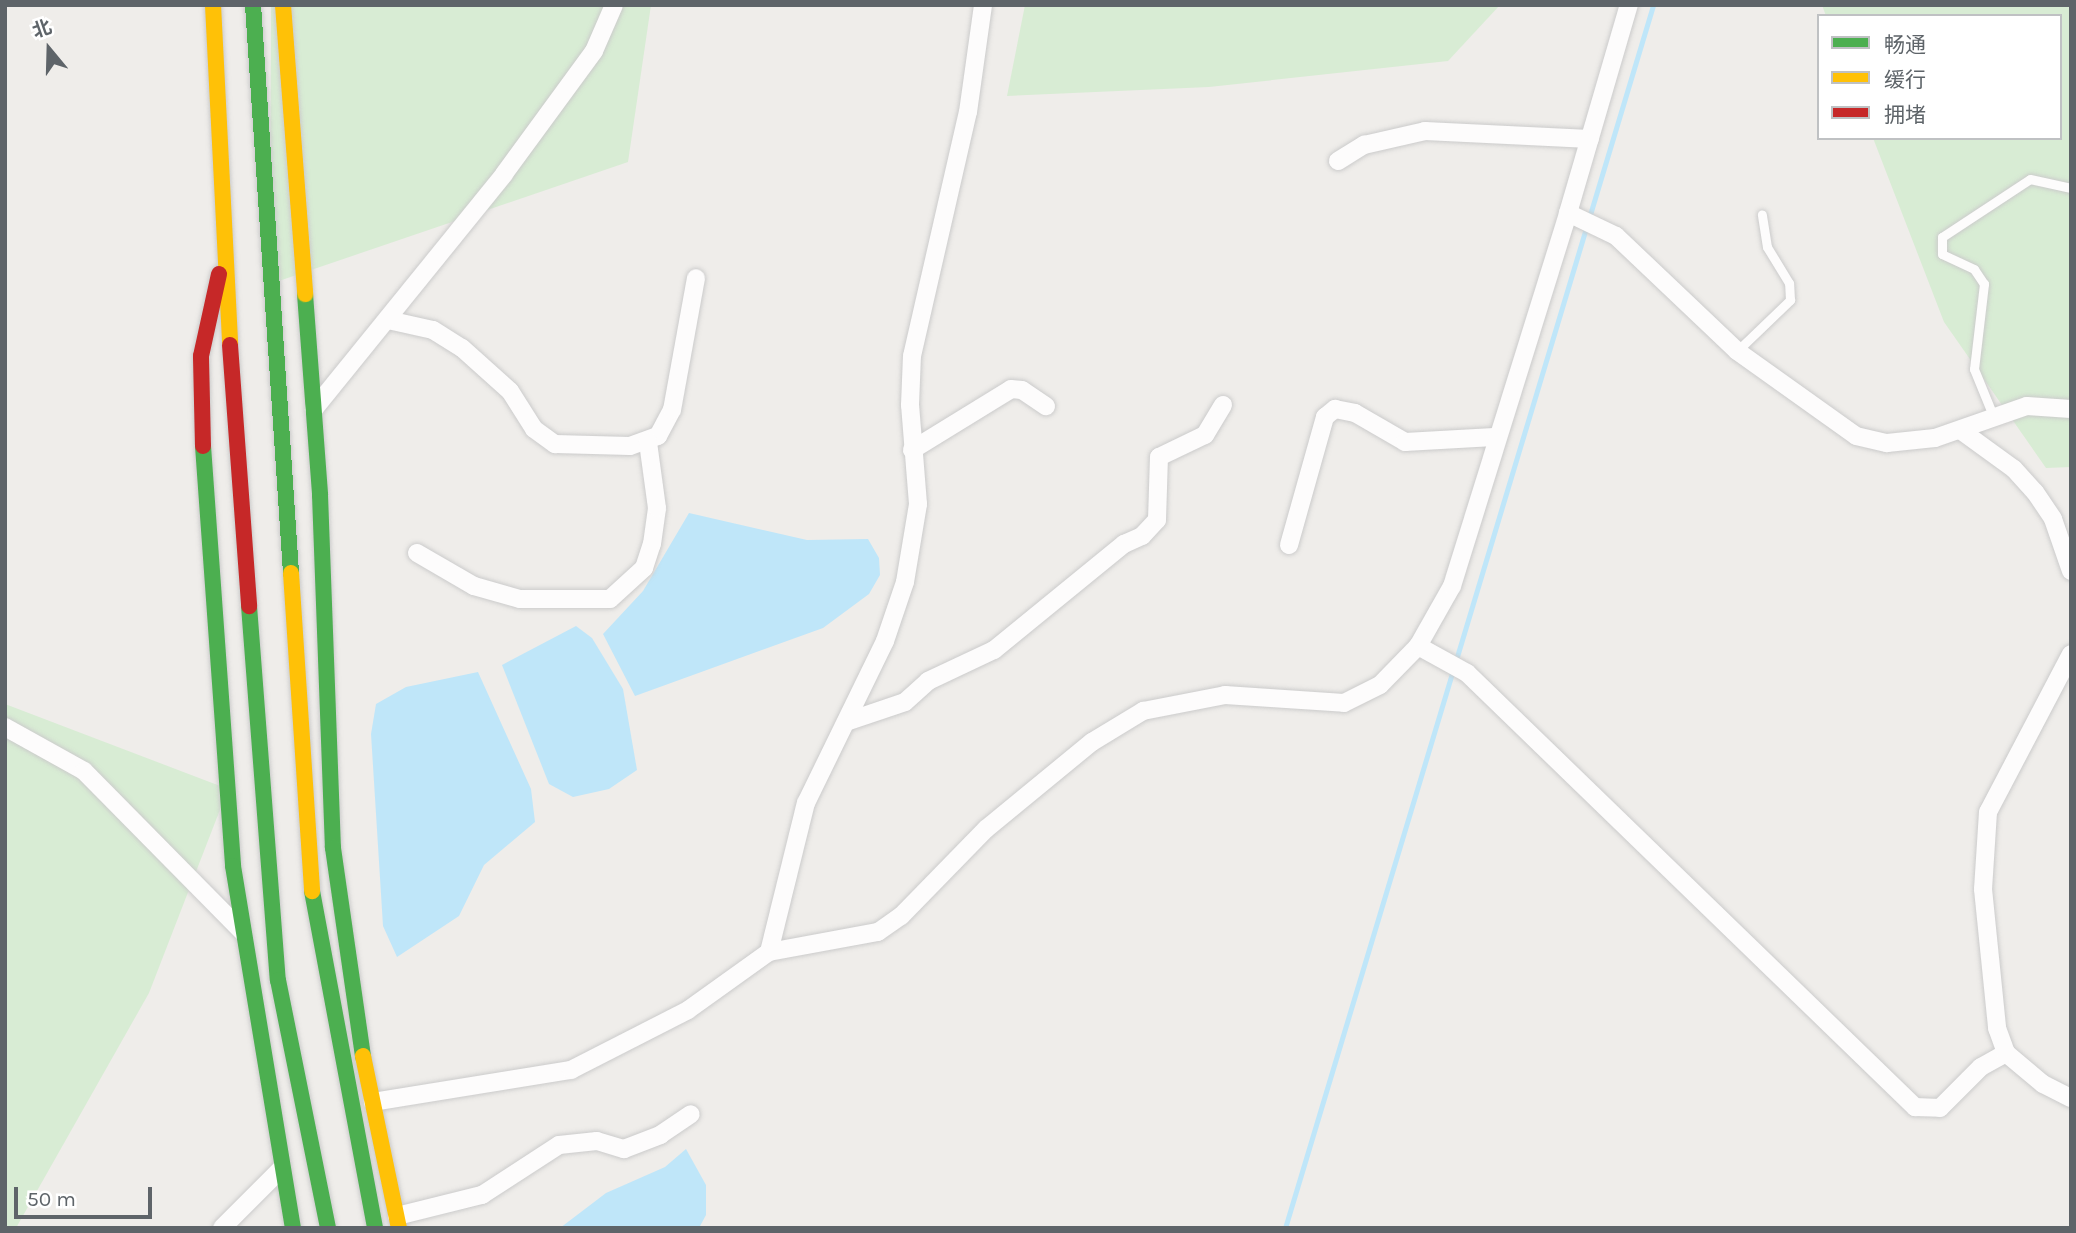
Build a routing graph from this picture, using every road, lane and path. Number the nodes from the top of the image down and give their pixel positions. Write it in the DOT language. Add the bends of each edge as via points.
graph roads {
  1 [pos="213,5"];
  2 [pos="253,5"];
  3 [pos="283,5"];
  4 [pos="614,5"];
  5 [pos="983,5"];
  6 [pos="1629,5"];
  7 [pos="1590,139"];
  8 [pos="1338,161"];
  9 [pos="2071,188"];
  10 [pos="1574,214"];
  11 [pos="1762,214"];
  12 [pos="223,259"];
  13 [pos="696,278"];
  14 [pos="388,320"];
  15 [pos="1737,351"];
  16 [pos="1223,405"];
  17 [pos="1046,406"];
  18 [pos="314,408"];
  19 [pos="2071,409"];
  20 [pos="1994,418"];
  21 [pos="1963,432"];
  22 [pos="1494,437"];
  23 [pos="648,442"];
  24 [pos="912,450"];
  25 [pos="1289,545"];
  26 [pos="417,553"];
  27 [pos="2071,570"];
  28 [pos="1418,646"];
  29 [pos="2071,654"];
  30 [pos="846,722"];
  31 [pos="5,727"];
  32 [pos="242,931"];
  33 [pos="769,952"];
  34 [pos="2006,1053"];
  35 [pos="2071,1098"];
  36 [pos="373,1102"];
  37 [pos="691,1114"];
  38 [pos="281,1169"];
  39 [pos="398,1222"];
  40 [pos="222,1228"];
  41 [pos="293,1228"];
  42 [pos="328,1228"];
  43 [pos="375,1228"];
  1 -- 12 [label="main road"];
  2 -- 43 [label="main road" via="313,899"];
  3 -- 18 [label="main road"];
  4 -- 14 [label="street" via="594,51"];
  5 -- 24 [label="street" via="968,112 912,356"];
  6 -- 7 [label="street"];
  7 -- 8 [label="street" via="1425,131 1375,141"];
  7 -- 10 [label="street"];
  9 -- 20 [label="lane" via="2029,179 1942,237 1942,254 1974,269 1984,284 1974,369"];
  10 -- 15 [label="street" via="1604,229"];
  10 -- 22 [label="street"];
  11 -- 15 [label="lane" via="1767,247 1788,283 1790,300"];
  12 -- 32 [label="main road" via="201,356 204,472"];
  12 -- 42 [label="main road" via="278,980"];
  13 -- 23 [label="street" via="672,410 658,436"];
  14 -- 18 [label="street"];
  14 -- 23 [label="street" via="433,330 462,348 510,391 534,429 555,443"];
  15 -- 21 [label="street" via="1856,436 1887,443"];
  16 -- 30 [label="street" via="1205,435 1159,457 1157,520 1142,536 1124,544 994,650 928,681 905,702"];
  17 -- 24 [label="street" via="1022,390 1011,389"];
  18 -- 36 [label="main road" via="333,848"];
  19 -- 20 [label="street" via="2027,406"];
  20 -- 21 [label="street"];
  21 -- 27 [label="street" via="2014,469 2035,492 2053,519"];
  22 -- 25 [label="street" via="1405,442 1355,413 1335,410 1325,418"];
  22 -- 28 [label="street" via="1452,586"];
  23 -- 26 [label="street" via="657,509 652,544 644,568 610,599 520,599 474,586"];
  24 -- 30 [label="street" via="918,504 905,582 885,641"];
  28 -- 33 [label="street" via="1380,685 1344,703 1225,695 1143,711 1092,742 986,829 901,916 878,932"];
  28 -- 34 [label="street" via="1467,673 1915,1107 1940,1108 1970,1076"];
  29 -- 34 [label="street" via="1988,812 1983,889 1997,1028"];
  30 -- 33 [label="street" via="806,803"];
  31 -- 32 [label="street" via="84,771"];
  32 -- 38 [label="main road"];
  33 -- 36 [label="street" via="688,1010 571,1069"];
  34 -- 35 [label="street" via="2043,1084"];
  36 -- 39 [label="main road"];
  37 -- 39 [label="street" via="660,1135 624,1149 597,1142 559,1145 482,1195"];
  38 -- 40 [label="street"];
  38 -- 41 [label="main road"];
}
